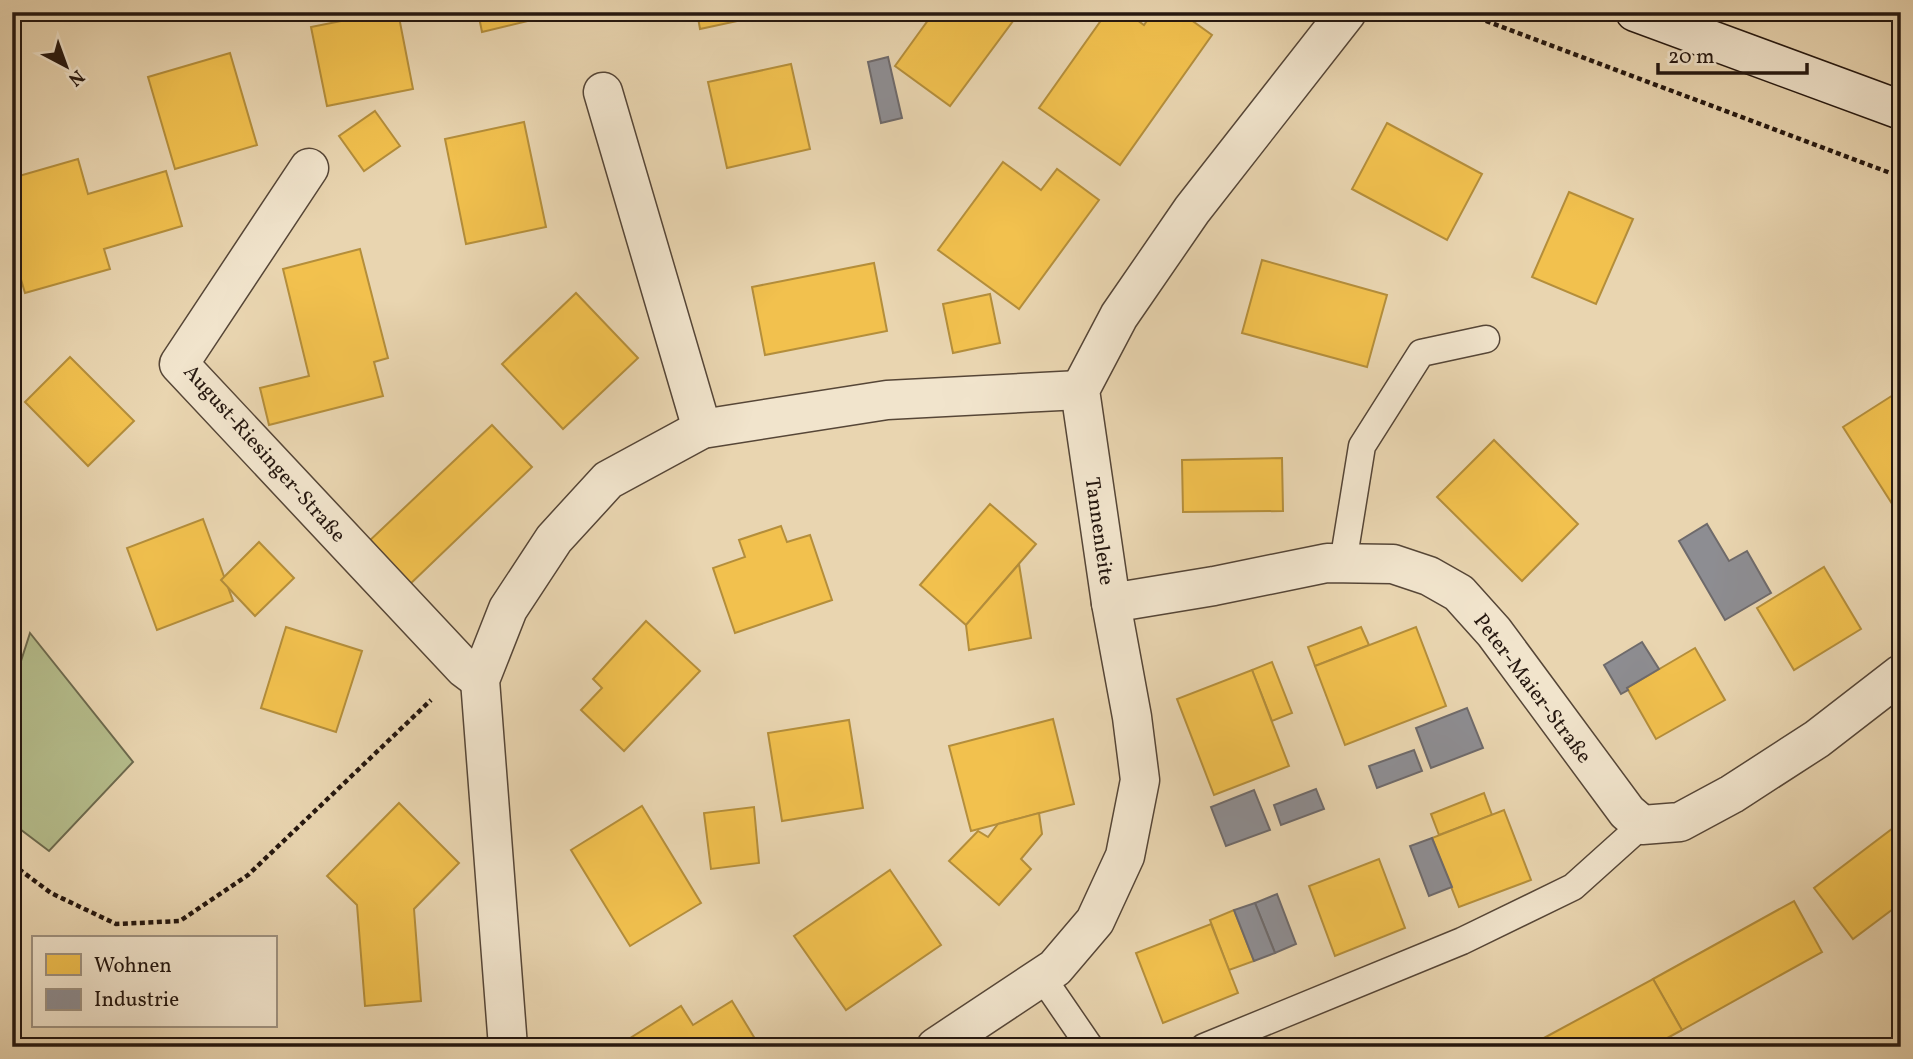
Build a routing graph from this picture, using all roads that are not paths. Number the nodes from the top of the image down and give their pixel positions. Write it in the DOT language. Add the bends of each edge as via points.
graph roads {
  1 [pos="1347,12"];
  2 [pos="1635,12"];
  3 [pos="603,92"];
  4 [pos="1901,110"];
  5 [pos="309,168"];
  6 [pos="1486,339"];
  7 [pos="1080,390"];
  8 [pos="702,429"];
  9 [pos="1343,563"];
  10 [pos="1111,603"];
  11 [pos="472,674"];
  12 [pos="1901,674"];
  13 [pos="1642,825"];
  14 [pos="1042,976"];
  15 [pos="508,1047"];
  16 [pos="936,1047"];
  17 [pos="1090,1047"];
  18 [pos="1203,1047"];
  1 -- 7 [label="street" via="1192,210 1119,316"];
  2 -- 4 [label="street"];
  3 -- 8 [label="street"];
  5 -- 11 [label="street, August-Riesinger-Straße" via="179,365"];
  6 -- 9 [label="lane" via="1421,353 1362,446"];
  7 -- 8 [label="street" via="887,400"];
  7 -- 10 [label="street, Tannenleite"];
  8 -- 11 [label="street" via="608,480 554,539"];
  9 -- 10 [label="street, Peter-Maier-Straße"];
  9 -- 13 [label="street, Peter-Maier-Straße" via="1393,564 1460,593 1535,685 1626,812"];
  10 -- 14 [label="street, Tannenleite" via="1140,780 1125,856 1095,920 1055,968"];
  11 -- 15 [label="street"];
  12 -- 13 [label="street" via="1817,739 1732,794 1680,822"];
  13 -- 18 [label="lane" via="1573,887 1462,941"];
  14 -- 16 [label="street, Tannenleite"];
  14 -- 17 [label="lane"];
}
